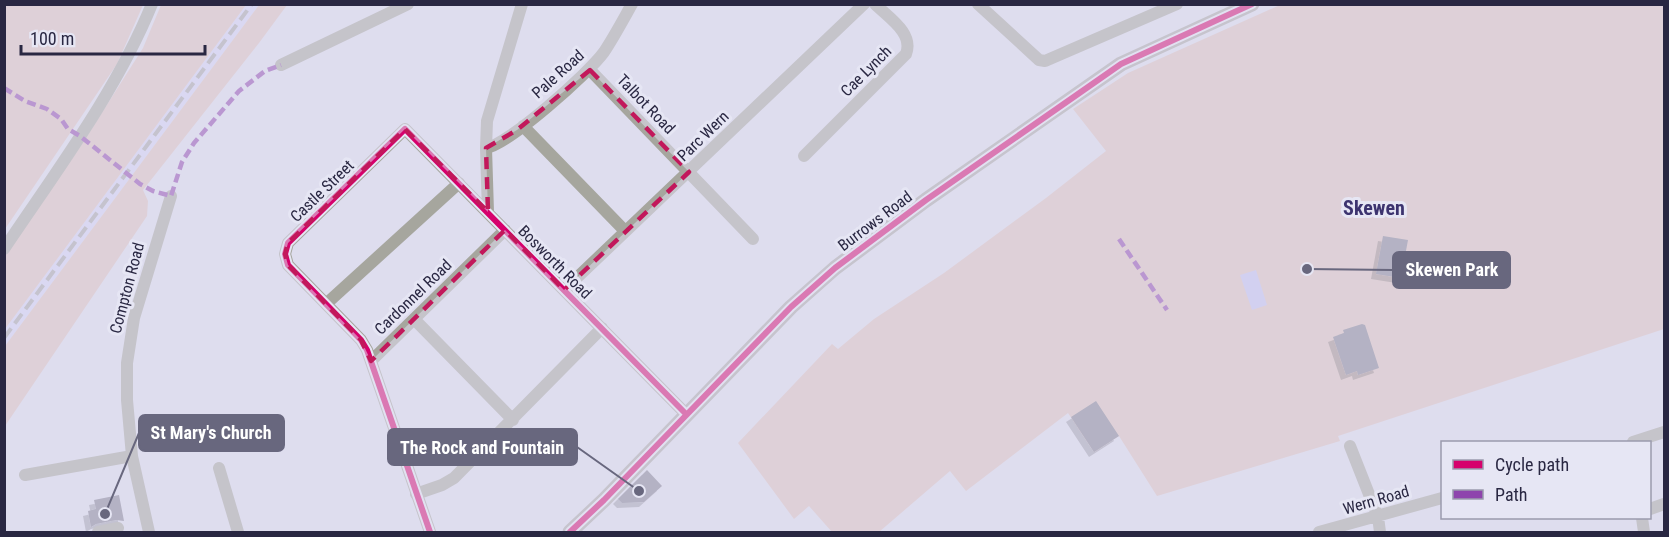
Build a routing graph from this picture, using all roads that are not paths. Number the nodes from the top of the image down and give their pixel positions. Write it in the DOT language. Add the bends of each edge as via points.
graph roads {
  1 [pos="152,4"];
  2 [pos="408,4"];
  3 [pos="522,4"];
  4 [pos="632,4"];
  5 [pos="864,4"];
  6 [pos="875,4"];
  7 [pos="978,4"];
  8 [pos="1177,4"];
  9 [pos="1252,4"];
  10 [pos="280,65"];
  11 [pos="590,70"];
  12 [pos="523,126"];
  13 [pos="405,129"];
  14 [pos="486,148"];
  15 [pos="804,156"];
  16 [pos="689,172"];
  17 [pos="459,183"];
  18 [pos="171,196"];
  19 [pos="488,212"];
  20 [pos="505,230"];
  21 [pos="625,231"];
  22 [pos="753,239"];
  23 [pos="4,249"];
  24 [pos="564,290"];
  25 [pos="326,304"];
  26 [pos="414,319"];
  27 [pos="602,328"];
  28 [pos="370,361"];
  29 [pos="686,414"];
  30 [pos="513,420"];
  31 [pos="1665,432"];
  32 [pos="1636,441"];
  33 [pos="1350,446"];
  34 [pos="132,456"];
  35 [pos="219,468"];
  36 [pos="25,475"];
  37 [pos="416,494"];
  38 [pos="1441,499"];
  39 [pos="1378,517"];
  40 [pos="118,528"];
  41 [pos="98,532"];
  42 [pos="148,532"];
  43 [pos="238,532"];
  44 [pos="430,532"];
  45 [pos="570,532"];
  46 [pos="1319,532"];
  47 [pos="1380,532"];
  1 -- 23 [label="street" via="118,75"];
  2 -- 10 [label="street"];
  3 -- 14 [label="street" via="487,121"];
  4 -- 11 [label="street, Pale Road"];
  5 -- 16 [label="street, Parc Wern"];
  6 -- 15 [label="street, Cae Lynch" via="905,34 909,46 906,54"];
  7 -- 8 [label="street" via="1039,60 1045,61"];
  9 -- 29 [label="main road, Burrows Road" via="1121,64 926,200 835,268"];
  11 -- 12 [label="street, Pale Road"];
  11 -- 16 [label="street, Talbot Road"];
  12 -- 14 [label="street, Pale Road"];
  12 -- 21 [label="street"];
  13 -- 17 [label="street, Bosworth Road"];
  13 -- 25 [label="street, Castle Street" via="288,243 288,265"];
  14 -- 19 [label="street"];
  16 -- 21 [label="street, Parc Wern"];
  16 -- 22 [label="street, Talbot Road"];
  17 -- 19 [label="street, Bosworth Road"];
  17 -- 25 [label="street"];
  18 -- 34 [label="street, Compton Road" via="129,341 127,400"];
  19 -- 20 [label="street, Bosworth Road"];
  20 -- 24 [label="street, Bosworth Road"];
  20 -- 26 [label="street, Cardonnel Road"];
  21 -- 24 [label="street, Parc Wern"];
  24 -- 27 [label="street, Bosworth Road"];
  25 -- 28 [label="street, Castle Street" via="361,340"];
  26 -- 28 [label="street, Cardonnel Road"];
  26 -- 30 [label="street"];
  27 -- 29 [label="street, Bosworth Road"];
  27 -- 30 [label="street"];
  28 -- 37 [label="street"];
  29 -- 45 [label="main road, Burrows Road"];
  30 -- 37 [label="street" via="454,477"];
  31 -- 32 [label="street"];
  33 -- 39 [label="street"];
  34 -- 36 [label="street"];
  34 -- 42 [label="street, Compton Road"];
  35 -- 43 [label="street"];
  37 -- 44 [label="street"];
  38 -- 39 [label="street, Wern Road"];
  39 -- 46 [label="street, Wern Road"];
  39 -- 47 [label="street"];
  40 -- 41 [label="street"];
}
